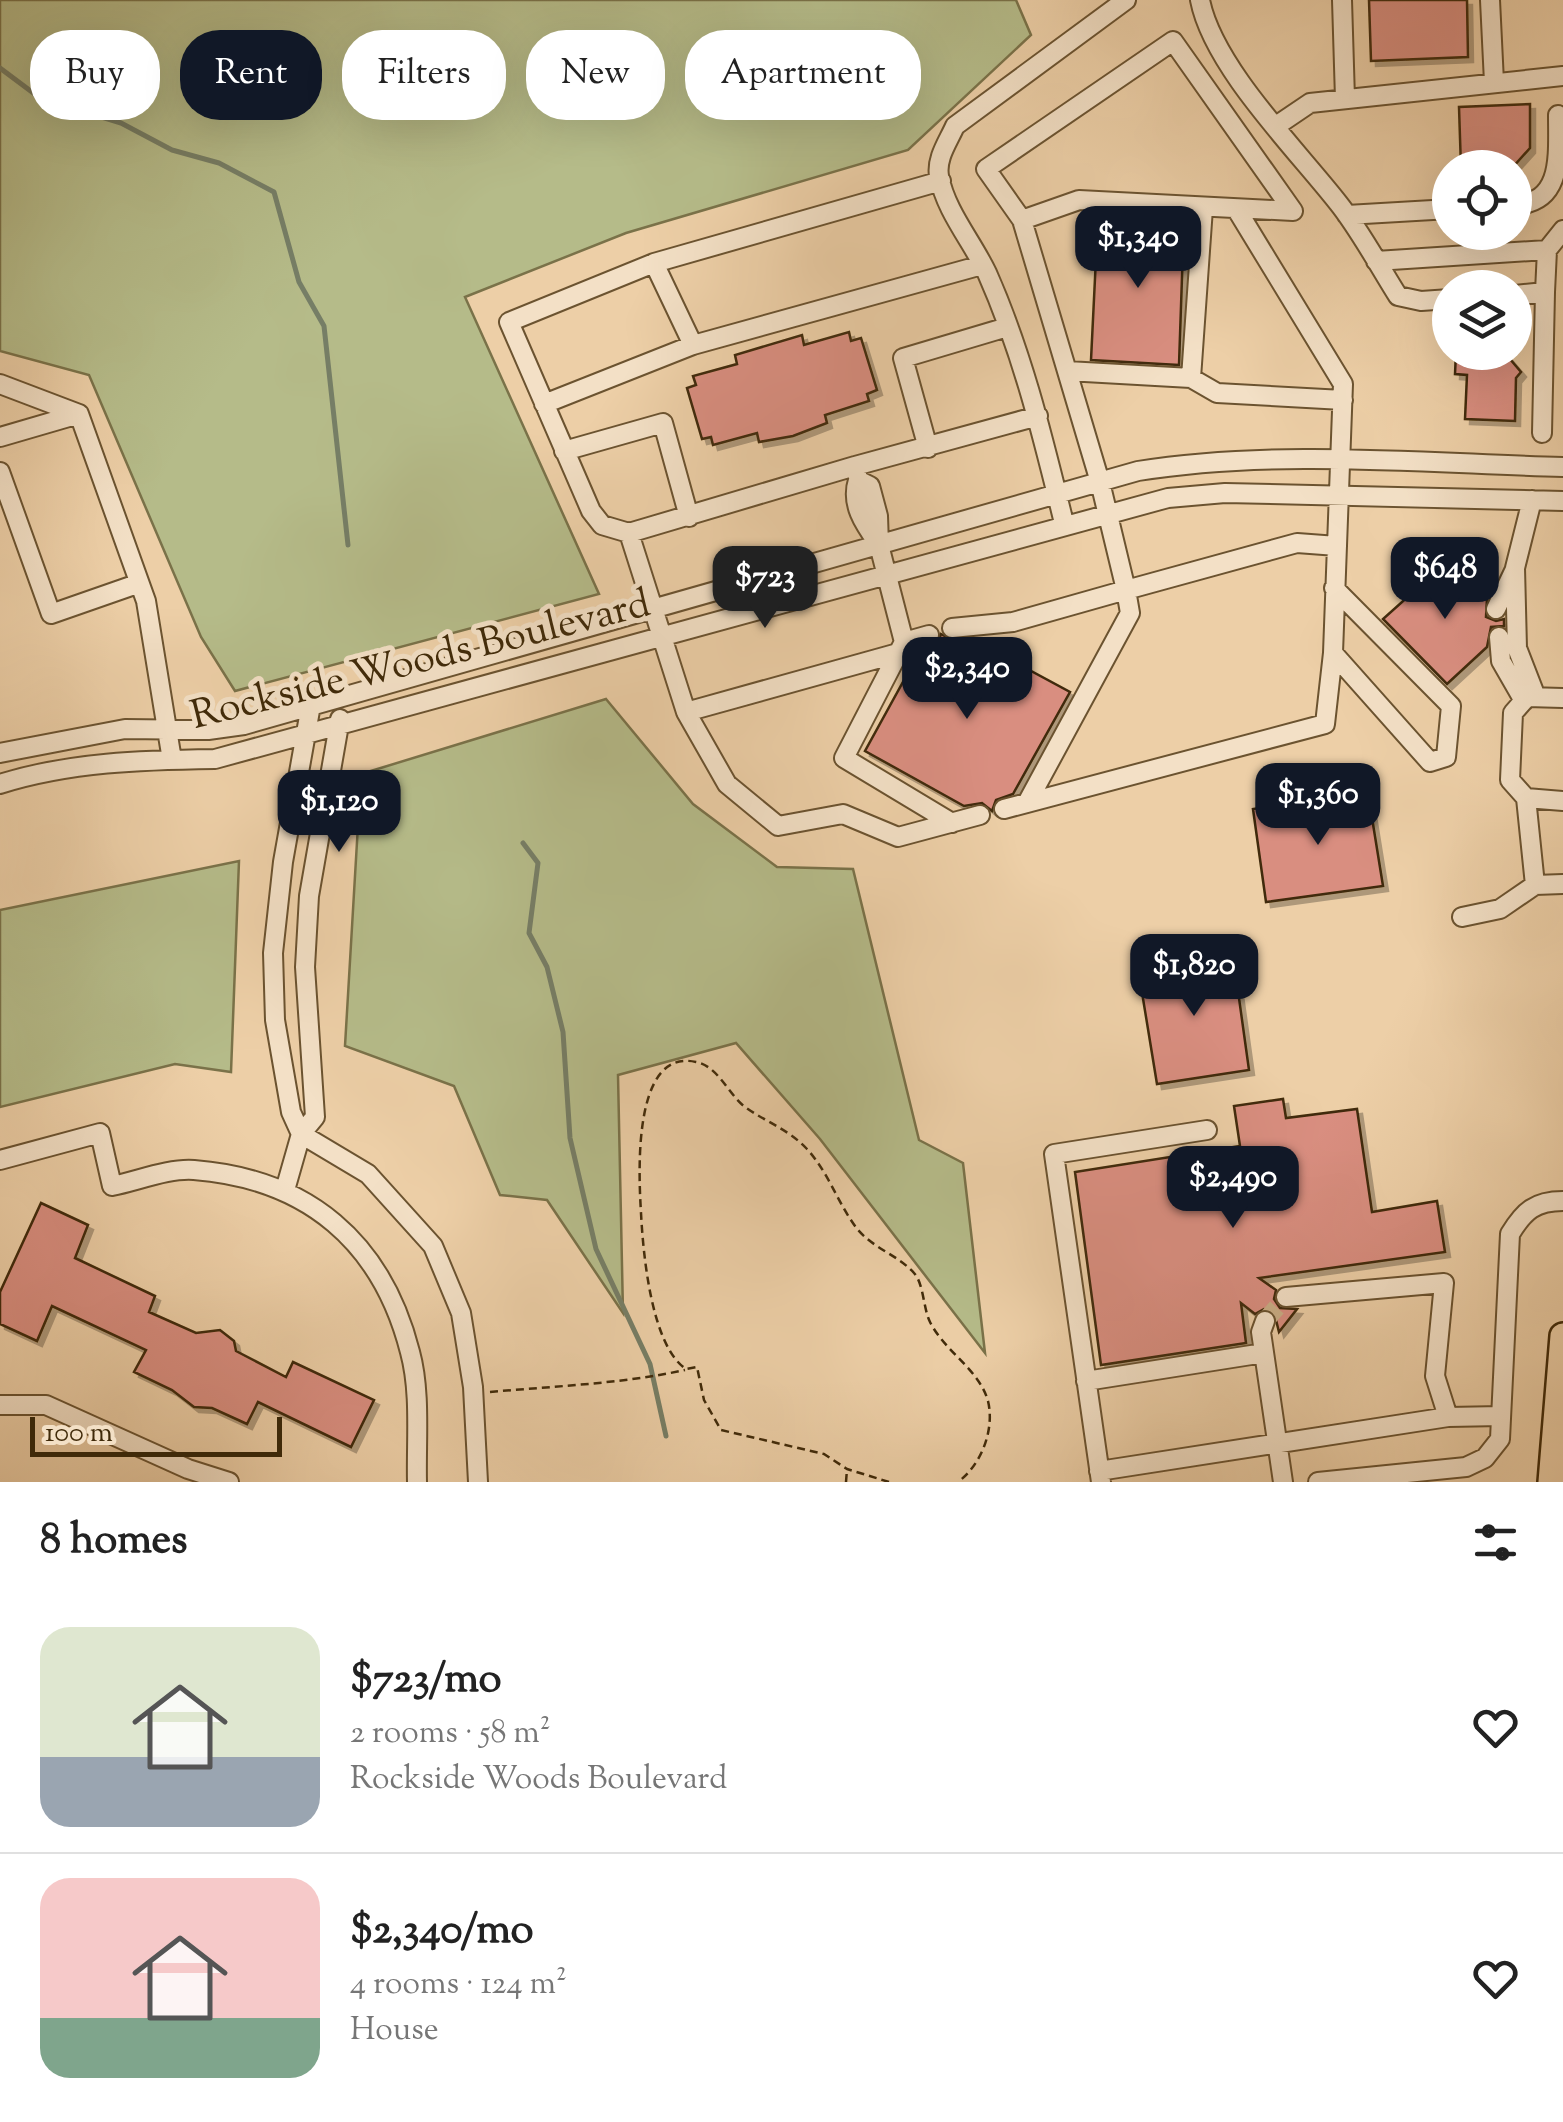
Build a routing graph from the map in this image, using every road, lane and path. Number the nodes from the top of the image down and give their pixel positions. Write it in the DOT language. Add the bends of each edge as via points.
graph roads {
  1 [pos="1126,0"];
  2 [pos="1200,0"];
  3 [pos="1342,0"];
  4 [pos="1490,0"];
  5 [pos="1563,76"];
  6 [pos="1494,82"];
  7 [pos="1345,99"];
  8 [pos="1558,115"];
  9 [pos="1276,126"];
  10 [pos="941,181"];
  11 [pos="1546,196"];
  12 [pos="1532,204"];
  13 [pos="1203,208"];
  14 [pos="1238,210"];
  15 [pos="1432,210"];
  16 [pos="1346,215"];
  17 [pos="1022,220"];
  18 [pos="1562,230"];
  19 [pos="1546,250"];
  20 [pos="1376,261"];
  21 [pos="654,263"];
  22 [pos="982,265"];
  23 [pos="1545,292"];
  24 [pos="1532,293"];
  25 [pos="1432,301"];
  26 [pos="1008,327"];
  27 [pos="693,345"];
  28 [pos="1067,371"];
  29 [pos="1191,378"];
  30 [pos="0,384"];
  31 [pos="1343,400"];
  32 [pos="544,404"];
  33 [pos="79,414"];
  34 [pos="1038,416"];
  35 [pos="1542,433"];
  36 [pos="0,436"];
  37 [pos="928,448"];
  38 [pos="564,451"];
  39 [pos="1342,460"];
  40 [pos="1563,468"];
  41 [pos="0,472"];
  42 [pos="856,473"];
  43 [pos="1100,482"];
  44 [pos="1057,494"];
  45 [pos="1340,496"];
  46 [pos="1532,500"];
  47 [pos="1563,501"];
  48 [pos="1107,512"];
  49 [pos="689,517"];
  50 [pos="1064,523"];
  51 [pos="629,533"];
  52 [pos="879,545"];
  53 [pos="1336,546"];
  54 [pos="1516,568"];
  55 [pos="885,573"];
  56 [pos="137,584"];
  57 [pos="1334,588"];
  58 [pos="1126,590"];
  59 [pos="656,608"];
  60 [pos="1496,608"];
  61 [pos="952,628"];
  62 [pos="928,634"];
  63 [pos="664,635"];
  64 [pos="1499,636"];
  65 [pos="901,647"];
  66 [pos="1333,652"];
  67 [pos="340,698"];
  68 [pos="1563,698"];
  69 [pos="1530,699"];
  70 [pos="312,705"];
  71 [pos="686,712"];
  72 [pos="340,725"];
  73 [pos="170,728"];
  74 [pos="308,734"];
  75 [pos="0,753"];
  76 [pos="172,760"];
  77 [pos="0,784"];
  78 [pos="1526,798"];
  79 [pos="1563,801"];
  80 [pos="1027,802"];
  81 [pos="1004,809"];
  82 [pos="980,815"];
  83 [pos="952,823"];
  84 [pos="1535,884"];
  85 [pos="1563,884"];
  86 [pos="1462,916"];
  87 [pos="308,1015"];
  88 [pos="274,1020"];
  89 [pos="1207,1130"];
  90 [pos="301,1134"];
  91 [pos="0,1160"];
  92 [pos="285,1190"];
  93 [pos="1563,1201"];
  94 [pos="1286,1297"];
  95 [pos="1265,1321"];
  96 [pos="1563,1336"];
  97 [pos="1264,1353"];
  98 [pos="686,1369"];
  99 [pos="1086,1380"];
  100 [pos="474,1393"];
  101 [pos="0,1405"];
  102 [pos="1501,1416"];
  103 [pos="1448,1417"];
  104 [pos="1278,1446"];
  105 [pos="847,1469"];
  106 [pos="184,1475"];
  107 [pos="1100,1476"];
  108 [pos="1381,1479"];
  109 [pos="229,1482"];
  110 [pos="417,1482"];
  111 [pos="478,1482"];
  112 [pos="846,1482"];
  113 [pos="889,1482"];
  114 [pos="958,1482"];
  115 [pos="1283,1482"];
  116 [pos="1318,1482"];
  117 [pos="1551,1482"];
  1 -- 10 [label="street" via="956,126 941,155"];
  2 -- 9 [label="street" via="1210,35"];
  3 -- 7 [label="street"];
  4 -- 6 [label="street"];
  5 -- 6 [label="street"];
  6 -- 7 [label="street"];
  7 -- 9 [label="street" via="1310,103"];
  8 -- 11 [label="street" via="1558,179"];
  9 -- 16 [label="street"];
  10 -- 21 [label="street"];
  10 -- 22 [label="street"];
  11 -- 12 [label="street"];
  11 -- 18 [label="street"];
  13 -- 14 [label="street"];
  13 -- 17 [label="street" via="1078,200"];
  13 -- 29 [label="street"];
  14 -- 17 [label="street" via="1294,212 1173,41 986,168"];
  14 -- 31 [label="street" via="1334,362"];
  15 -- 16 [label="street"];
  16 -- 20 [label="street"];
  17 -- 28 [label="street"];
  18 -- 19 [label="street"];
  19 -- 20 [label="street"];
  19 -- 23 [label="street"];
  20 -- 25 [label="street" via="1398,296"];
  21 -- 27 [label="street"];
  21 -- 32 [label="street" via="509,322"];
  22 -- 26 [label="street"];
  22 -- 27 [label="street"];
  23 -- 24 [label="street"];
  23 -- 35 [label="street"];
  26 -- 34 [label="street"];
  26 -- 37 [label="street" via="903,358"];
  27 -- 32 [label="street"];
  28 -- 29 [label="street"];
  28 -- 43 [label="street"];
  29 -- 31 [label="street" via="1217,393"];
  30 -- 33 [label="street"];
  31 -- 39 [label="street"];
  32 -- 38 [label="street"];
  33 -- 36 [label="street"];
  33 -- 56 [label="street"];
  34 -- 37 [label="street"];
  34 -- 44 [label="street"];
  37 -- 42 [label="street"];
  38 -- 49 [label="street" via="663,423"];
  38 -- 51 [label="street" via="590,511 602,526"];
  39 -- 40 [label="street, Rockside Woods Boulevard"];
  39 -- 43 [label="street, Rockside Woods Boulevard" via="1181,464"];
  39 -- 45 [label="street"];
  41 -- 56 [label="street" via="52,614"];
  42 -- 49 [label="street"];
  42 -- 52 [label="street" via="870,486"];
  43 -- 44 [label="street, Rockside Woods Boulevard"];
  43 -- 48 [label="street"];
  44 -- 50 [label="street"];
  44 -- 52 [label="street, Rockside Woods Boulevard"];
  45 -- 46 [label="street, Rockside Woods Boulevard"];
  45 -- 48 [label="street, Rockside Woods Boulevard" via="1225,493"];
  45 -- 53 [label="street"];
  46 -- 47 [label="street, Rockside Woods Boulevard"];
  46 -- 54 [label="street"];
  48 -- 50 [label="street, Rockside Woods Boulevard"];
  48 -- 58 [label="street"];
  49 -- 51 [label="street"];
  50 -- 55 [label="street, Rockside Woods Boulevard"];
  51 -- 59 [label="street"];
  52 -- 55 [label="street"];
  52 -- 59 [label="street, Rockside Woods Boulevard"];
  53 -- 57 [label="street"];
  53 -- 58 [label="street" via="1297,544"];
  54 -- 60 [label="street"];
  54 -- 69 [label="street" via="1516,648"];
  55 -- 63 [label="street, Rockside Woods Boulevard"];
  55 -- 65 [label="street"];
  56 -- 73 [label="street"];
  57 -- 66 [label="street"];
  57 -- 66 [label="street" via="1451,706 1446,757 1430,762"];
  58 -- 61 [label="street" via="1012,622"];
  58 -- 80 [label="street" via="1130,613"];
  59 -- 63 [label="street"];
  59 -- 67 [label="street, Rockside Woods Boulevard"];
  62 -- 65 [label="street"];
  63 -- 71 [label="street"];
  63 -- 72 [label="street, Rockside Woods Boulevard"];
  64 -- 69 [label="street" via="1501,661"];
  65 -- 71 [label="street"];
  65 -- 83 [label="street" via="844,758"];
  66 -- 80 [label="street" via="1325,724"];
  67 -- 70 [label="street, Rockside Woods Boulevard"];
  67 -- 72 [label="street"];
  68 -- 69 [label="street"];
  69 -- 78 [label="street" via="1513,713 1510,780"];
  70 -- 73 [label="street, Rockside Woods Boulevard" via="244,725"];
  70 -- 74 [label="street"];
  71 -- 83 [label="street" via="727,784 778,826 842,814 898,838"];
  72 -- 74 [label="street, Rockside Woods Boulevard"];
  72 -- 87 [label="street" via="308,896"];
  73 -- 75 [label="street, Rockside Woods Boulevard" via="94,732"];
  73 -- 76 [label="street"];
  74 -- 76 [label="street, Rockside Woods Boulevard" via="216,759"];
  74 -- 88 [label="street" via="276,911"];
  76 -- 77 [label="street, Rockside Woods Boulevard" via="38,772"];
  78 -- 79 [label="street"];
  78 -- 84 [label="street"];
  80 -- 81 [label="street"];
  82 -- 83 [label="street"];
  84 -- 85 [label="street"];
  84 -- 86 [label="street" via="1500,908"];
  87 -- 88 [label="street"];
  87 -- 90 [label="street" via="315,1117"];
  88 -- 90 [label="street"];
  89 -- 99 [label="street" via="1054,1154"];
  90 -- 92 [label="street"];
  90 -- 100 [label="street" via="368,1174 433,1246 461,1314"];
  91 -- 92 [label="street" via="100,1132 112,1186 192,1170"];
  92 -- 110 [label="street" via="350,1233 390,1294 412,1355"];
  93 -- 102 [label="street" via="1524,1211 1510,1234"];
  94 -- 103 [label="street" via="1444,1283 1436,1376"];
  95 -- 97 [label="street"];
  96 -- 117 [label="highway"];
  97 -- 99 [label="street"];
  97 -- 104 [label="street"];
  98 -- 100 [label="path" via="627,1382"];
  98 -- 105 [label="path" via="697,1367 704,1400 721,1430 824,1454"];
  98 -- 114 [label="path" via="671,1353 644,1260 639,1140 650,1092 679,1063 694,1061 808,1151 868,1241 916,1275 930,1323 988,1403 982,1453"];
  99 -- 107 [label="street"];
  100 -- 111 [label="street"];
  101 -- 106 [label="street" via="46,1405"];
  102 -- 103 [label="street"];
  102 -- 108 [label="street" via="1500,1439 1466,1468"];
  103 -- 104 [label="street"];
  104 -- 107 [label="street"];
  104 -- 115 [label="street"];
  105 -- 112 [label="path"];
  105 -- 113 [label="path"];
  106 -- 109 [label="street"];
  108 -- 116 [label="street"];
}
